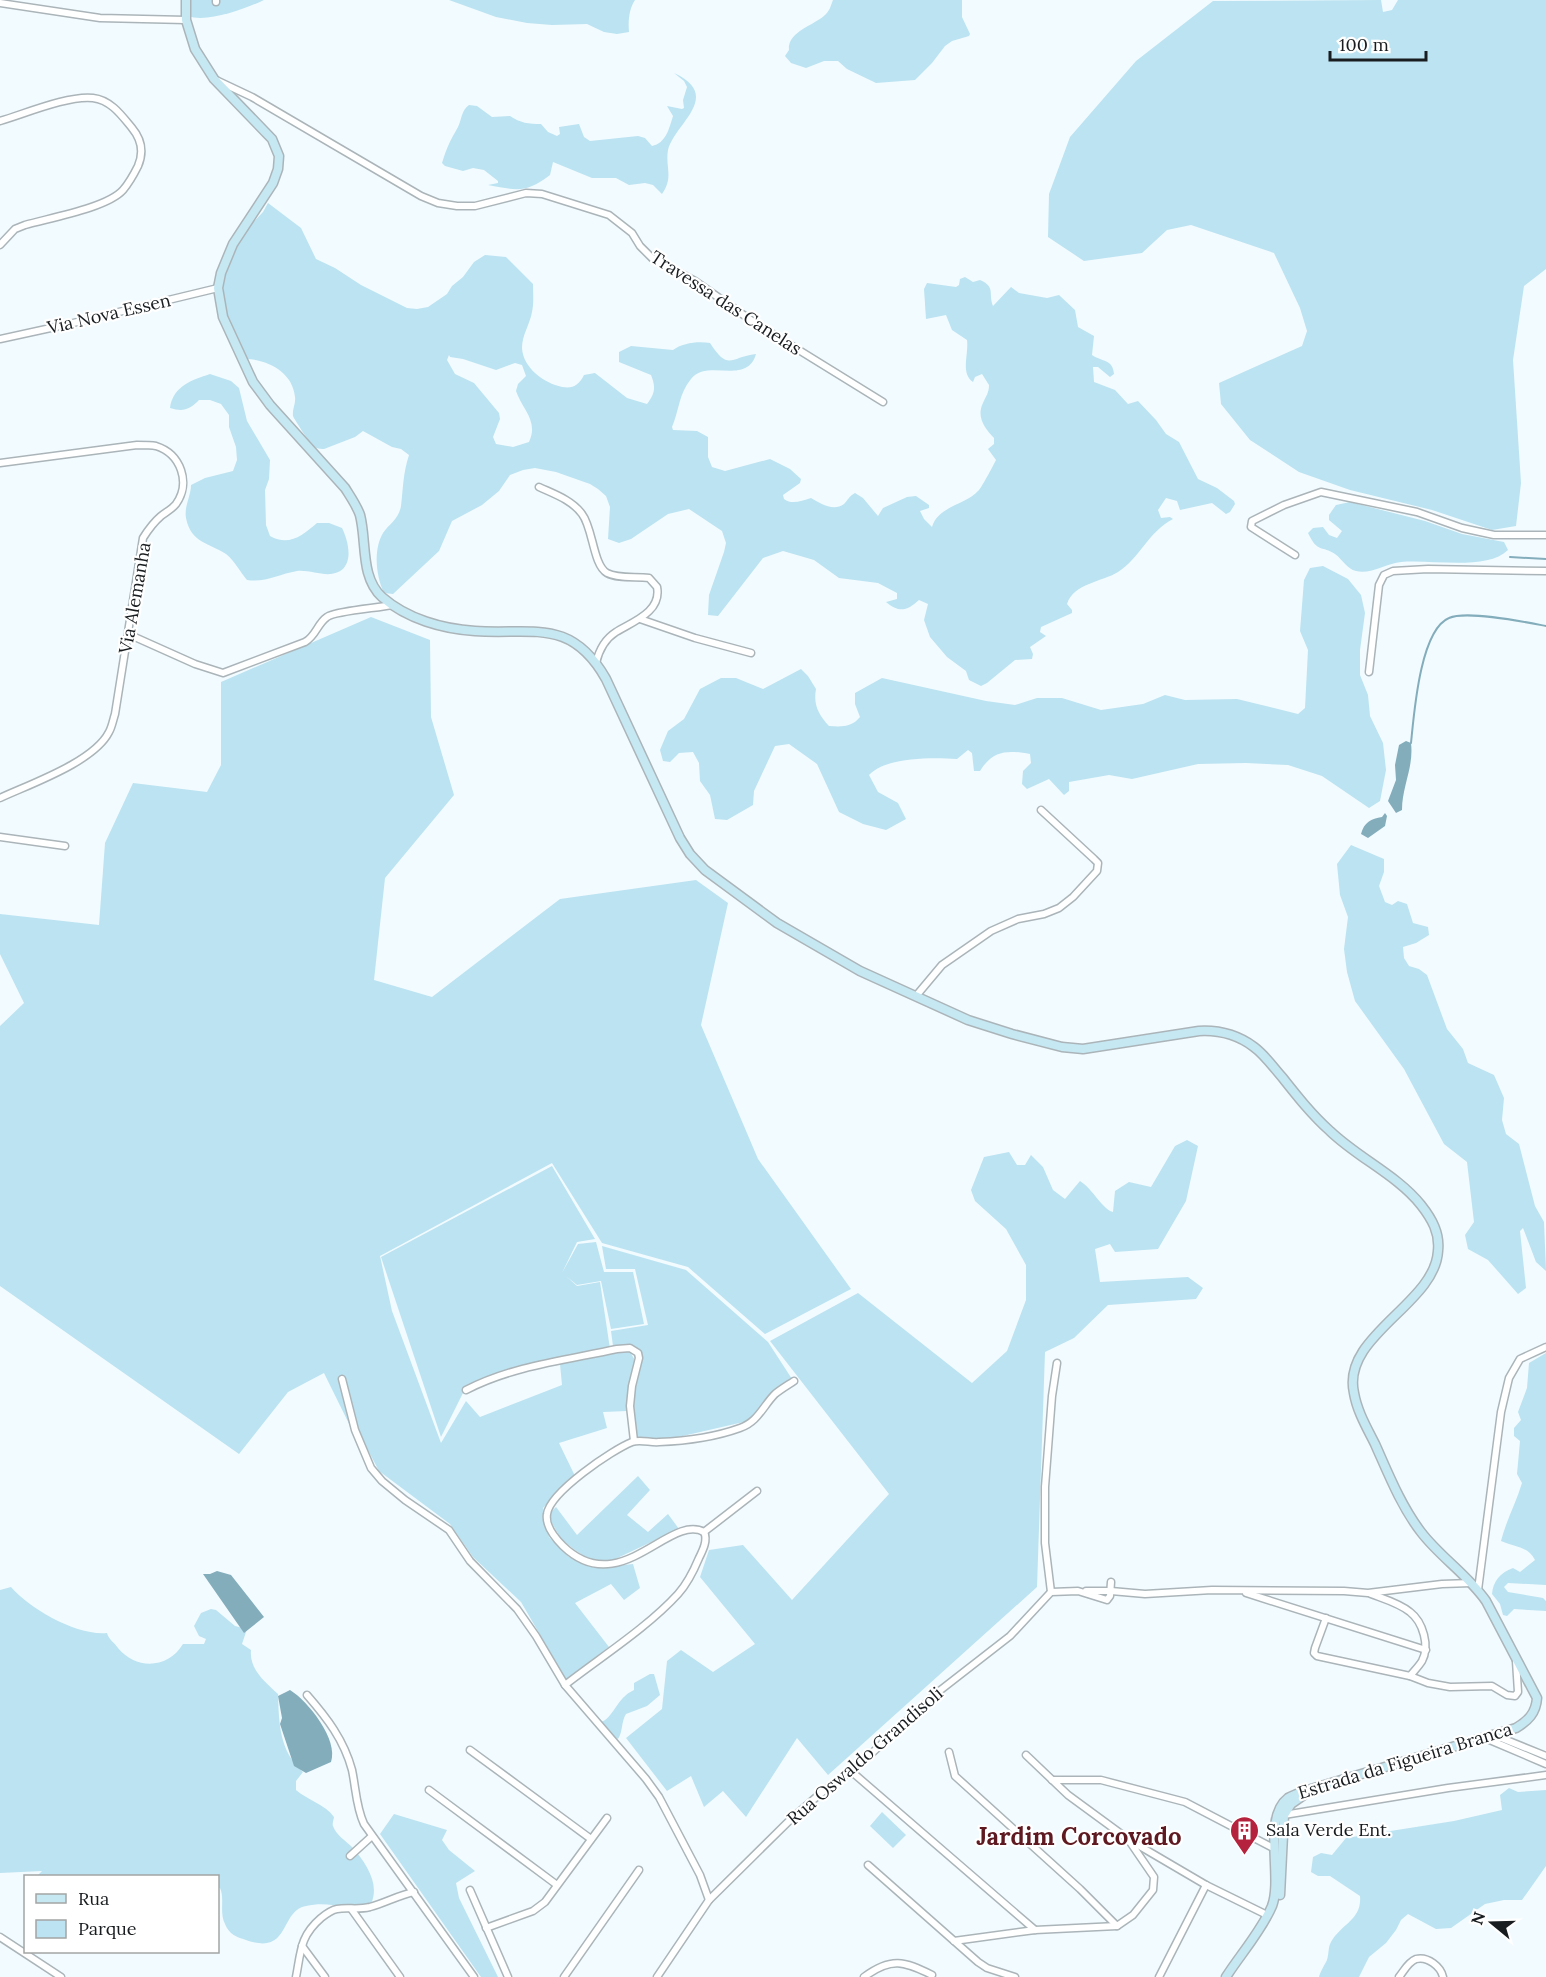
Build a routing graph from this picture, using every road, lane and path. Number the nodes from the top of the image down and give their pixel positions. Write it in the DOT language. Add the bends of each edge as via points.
graph roads {
  1 [pos="186,0"];
  2 [pos="0,3"];
  3 [pos="186,20"];
  4 [pos="214,79"];
  5 [pos="0,121"];
  6 [pos="0,244"];
  7 [pos="218,288"];
  8 [pos="0,339"];
  9 [pos="883,402"];
  10 [pos="0,463"];
  11 [pos="539,487"];
  12 [pos="1546,535"];
  13 [pos="1295,555"];
  14 [pos="1546,571"];
  15 [pos="392,605"];
  16 [pos="640,619"];
  17 [pos="128,634"];
  18 [pos="751,653"];
  19 [pos="596,663"];
  20 [pos="1369,672"];
  21 [pos="0,798"];
  22 [pos="1041,810"];
  23 [pos="0,837"];
  24 [pos="65,846"];
  25 [pos="916,996"];
  26 [pos="1546,1347"];
  27 [pos="1057,1363"];
  28 [pos="342,1379"];
  29 [pos="794,1381"];
  30 [pos="466,1390"];
  31 [pos="634,1441"];
  32 [pos="757,1491"];
  33 [pos="704,1532"];
  34 [pos="1111,1582"];
  35 [pos="1471,1583"];
  36 [pos="1478,1590"];
  37 [pos="1078,1591"];
  38 [pos="1111,1591"];
  39 [pos="1240,1591"];
  40 [pos="1051,1592"];
  41 [pos="1368,1593"];
  42 [pos="1326,1618"];
  43 [pos="1426,1650"];
  44 [pos="1516,1657"];
  45 [pos="1410,1676"];
  46 [pos="566,1685"];
  47 [pos="307,1695"];
  48 [pos="1488,1736"];
  49 [pos="470,1750"];
  50 [pos="949,1752"];
  51 [pos="1026,1755"];
  52 [pos="1546,1756"];
  53 [pos="1546,1764"];
  54 [pos="852,1772"];
  55 [pos="1546,1776"];
  56 [pos="1052,1780"];
  57 [pos="429,1790"];
  58 [pos="1281,1814"];
  59 [pos="607,1818"];
  60 [pos="372,1836"];
  61 [pos="591,1839"];
  62 [pos="1128,1839"];
  63 [pos="1275,1849"];
  64 [pos="350,1856"];
  65 [pos="868,1865"];
  66 [pos="639,1870"];
  67 [pos="557,1885"];
  68 [pos="1206,1885"];
  69 [pos="470,1890"];
  70 [pos="414,1892"];
  71 [pos="709,1900"];
  72 [pos="352,1910"];
  73 [pos="1267,1915"];
  74 [pos="1020,1917"];
  75 [pos="1117,1926"];
  76 [pos="486,1928"];
  77 [pos="1035,1930"];
  78 [pos="1021,1932"];
  79 [pos="0,1937"];
  80 [pos="954,1941"];
  81 [pos="302,1946"];
  82 [pos="24,1953"];
  83 [pos="24,1953"];
  84 [pos="932,1976"];
  85 [pos="61,1977"];
  86 [pos="296,1977"];
  87 [pos="325,1977"];
  88 [pos="400,1977"];
  89 [pos="474,1977"];
  90 [pos="508,1977"];
  91 [pos="564,1977"];
  92 [pos="657,1977"];
  93 [pos="864,1977"];
  94 [pos="1015,1977"];
  95 [pos="1159,1977"];
  96 [pos="1226,1977"];
  97 [pos="1233,1977"];
  98 [pos="1399,1977"];
  99 [pos="1443,1977"];
  1 -- 3 [label="main road, Estrada da Figueira Branca"];
  2 -- 3 [label="street" via="100,18"];
  3 -- 4 [label="main road, Estrada da Figueira Branca" via="195,49"];
  4 -- 7 [label="main road, Estrada da Figueira Branca" via="267,133 279,156 273,183 233,244"];
  4 -- 9 [label="street, Travessa das Canelas" via="438,202 475,206 526,193 542,194 609,215 632,233 652,258 695,281"];
  5 -- 6 [label="street" via="69,100 93,98 116,110 136,133 143,149 133,176 109,200 15,229"];
  7 -- 8 [label="street, Via Nova Essen"];
  7 -- 15 [label="main road, Estrada da Figueira Branca" via="223,317 253,382 345,488 360,513 371,580 380,596"];
  10 -- 17 [label="street, Via Alemanha" via="137,445 156,446 178,464 183,489 175,505 160,516 143,538"];
  11 -- 16 [label="street" via="568,500 582,513 604,571 610,575 649,578 654,583 657,597"];
  12 -- 13 [label="street" via="1494,535 1417,512 1321,492 1252,521 1251,527"];
  14 -- 20 [label="street" via="1428,569 1384,575 1379,585"];
  15 -- 17 [label="street" via="327,617 305,642 223,673"];
  15 -- 19 [label="main road, Estrada da Figueira Branca" via="453,629 549,632 572,642"];
  16 -- 18 [label="street"];
  16 -- 19 [label="street" via="606,641"];
  17 -- 21 [label="street, Via Alemanha" via="108,734 76,763"];
  19 -- 25 [label="main road, Estrada da Figueira Branca" via="680,838 705,870 813,945"];
  22 -- 25 [label="street" via="1098,863 1097,871 1059,908 991,931 942,965"];
  23 -- 24 [label="street"];
  25 -- 35 [label="main road, Estrada da Figueira Branca" via="990,1028 1072,1049 1199,1031 1232,1035 1263,1055 1330,1132 1413,1195 1438,1235 1434,1269 1364,1350 1355,1364 1353,1393 1397,1493 1421,1532"];
  26 -- 36 [label="street" via="1520,1359 1509,1378"];
  27 -- 40 [label="street" via="1045,1487 1045,1543"];
  28 -- 46 [label="street" via="355,1430 371,1468 405,1500 448,1530 470,1561 518,1609"];
  29 -- 31 [label="street" via="776,1394 750,1424 739,1429 677,1441"];
  30 -- 31 [label="street" via="507,1373 630,1348 639,1358 630,1406"];
  31 -- 33 [label="street" via="598,1461 550,1505 547,1519 558,1541 582,1559 603,1565 626,1559 683,1531 695,1528"];
  32 -- 33 [label="street"];
  33 -- 46 [label="street" via="704,1548 680,1593"];
  34 -- 38 [label="street"];
  35 -- 36 [label="main road, Estrada da Figueira Branca"];
  35 -- 41 [label="street"];
  36 -- 44 [label="main road, Estrada da Figueira Branca"];
  37 -- 38 [label="street"];
  37 -- 38 [label="street" via="1107,1600"];
  37 -- 40 [label="street"];
  38 -- 39 [label="street"];
  39 -- 41 [label="street"];
  39 -- 42 [label="street"];
  40 -- 54 [label="street, Rua Oswaldo Grandisoli" via="1010,1636 938,1692"];
  41 -- 43 [label="street" via="1415,1616"];
  42 -- 43 [label="street"];
  42 -- 45 [label="street" via="1315,1648 1317,1656"];
  43 -- 45 [label="street"];
  44 -- 45 [label="street" via="1515,1696 1492,1686 1449,1687"];
  44 -- 48 [label="main road, Estrada da Figueira Branca" via="1537,1704 1523,1724"];
  46 -- 71 [label="street" via="658,1797 700,1875"];
  47 -- 60 [label="street" via="344,1747 359,1813"];
  48 -- 52 [label="street"];
  48 -- 53 [label="street"];
  48 -- 58 [label="main road, Estrada da Figueira Branca" via="1301,1792 1288,1798"];
  49 -- 61 [label="street"];
  50 -- 75 [label="street" via="955,1776"];
  51 -- 56 [label="street"];
  54 -- 71 [label="street, Rua Oswaldo Grandisoli" via="790,1821"];
  54 -- 74 [label="street"];
  55 -- 58 [label="street"];
  56 -- 62 [label="street"];
  56 -- 63 [label="street" via="1101,1780 1185,1802"];
  57 -- 67 [label="street"];
  58 -- 63 [label="main road, Estrada da Figueira Branca" via="1275,1825"];
  58 -- 97 [label="main road" via="1279,1900"];
  59 -- 61 [label="street"];
  60 -- 64 [label="street"];
  60 -- 70 [label="street"];
  61 -- 67 [label="street"];
  62 -- 68 [label="street"];
  62 -- 75 [label="street" via="1155,1883 1133,1915"];
  63 -- 73 [label="main road, Estrada da Figueira Branca" via="1275,1896"];
  65 -- 80 [label="street"];
  66 -- 91 [label="street"];
  67 -- 76 [label="street" via="533,1911"];
  68 -- 73 [label="street"];
  68 -- 95 [label="street"];
  69 -- 76 [label="street"];
  70 -- 72 [label="street"];
  70 -- 89 [label="street"];
  71 -- 92 [label="street, Rua Oswaldo Grandisoli"];
  72 -- 81 [label="street" via="341,1908 325,1915 311,1927"];
  72 -- 88 [label="street"];
  73 -- 96 [label="main road, Estrada da Figueira Branca"];
  74 -- 77 [label="street"];
  74 -- 78 [label="street"];
  75 -- 77 [label="street"];
  76 -- 90 [label="street"];
  77 -- 78 [label="street"];
  78 -- 80 [label="street"];
  79 -- 83 [label="street"];
  80 -- 94 [label="street" via="987,1968"];
  81 -- 86 [label="street"];
  81 -- 87 [label="street"];
  82 -- 85 [label="street"];
  84 -- 93 [label="street" via="905,1963 893,1963"];
  98 -- 99 [label="street" via="1417,1959 1428,1960"];
}
